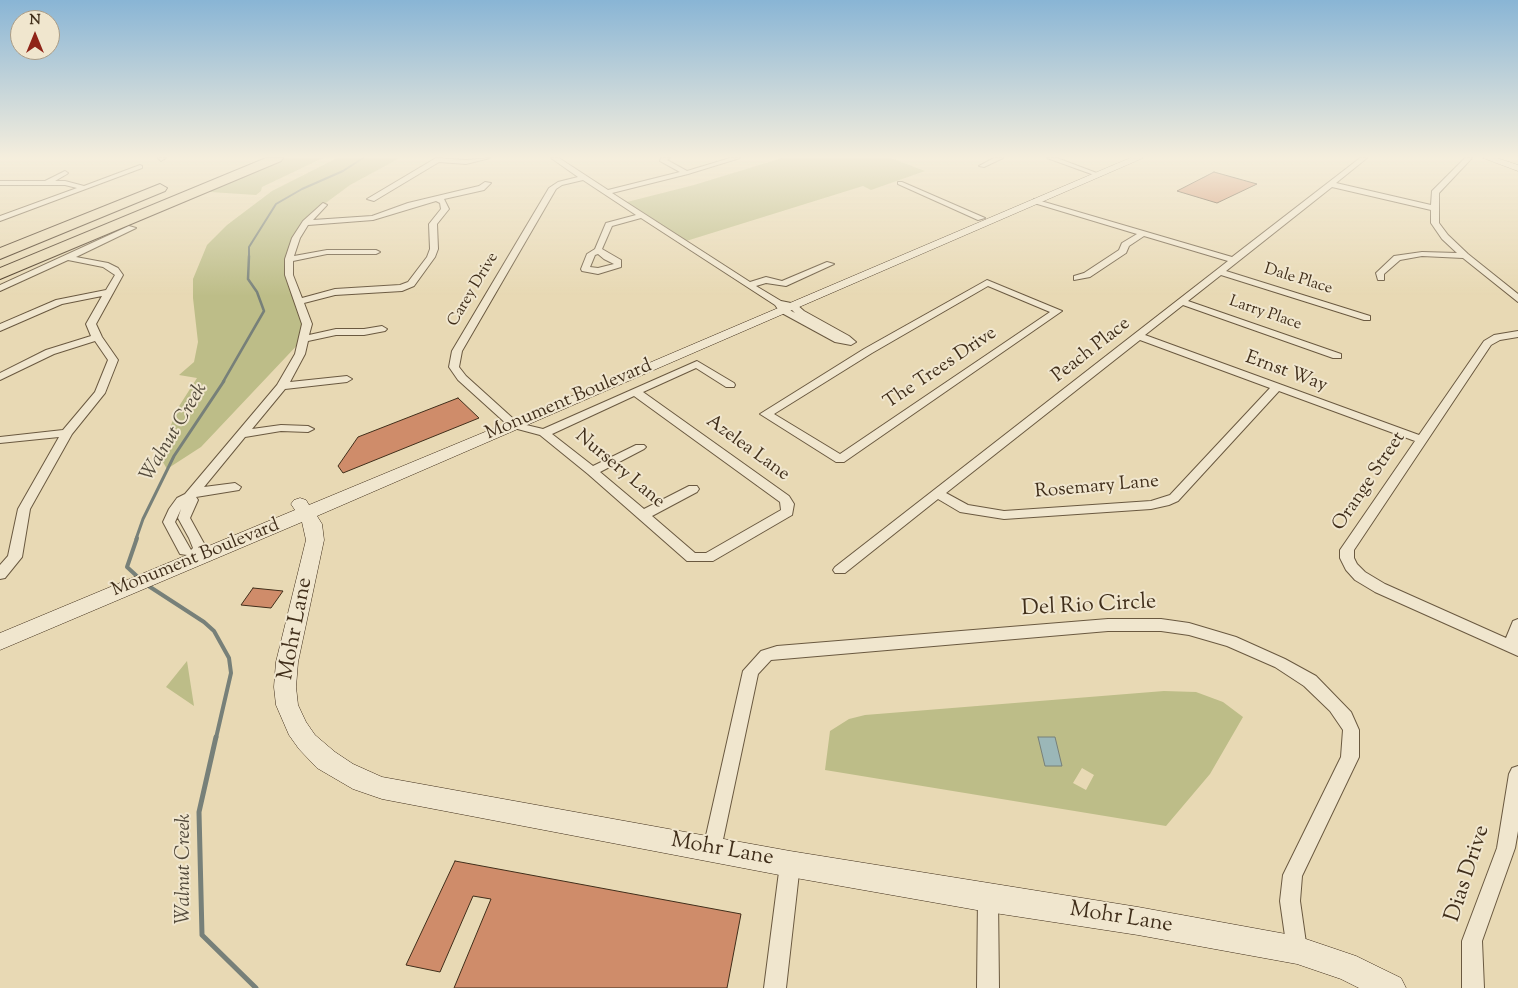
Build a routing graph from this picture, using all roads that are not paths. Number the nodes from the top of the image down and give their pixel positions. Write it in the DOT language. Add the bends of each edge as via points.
graph roads {
  1 [pos="40,204"];
  2 [pos="122,204"];
  3 [pos="141,204"];
  4 [pos="151,204"];
  5 [pos="167,204"];
  6 [pos="415,204"];
  7 [pos="444,204"];
  8 [pos="544,204"];
  9 [pos="625,204"];
  10 [pos="949,204"];
  11 [pos="1016,204"];
  12 [pos="1030,204"];
  13 [pos="1047,204"];
  14 [pos="1305,204"];
  15 [pos="1417,204"];
  16 [pos="1434,204"];
  17 [pos="323,205"];
  18 [pos="1434,208"];
  19 [pos="0,209"];
  20 [pos="24,210"];
  21 [pos="642,215"];
  22 [pos="981,218"];
  23 [pos="0,219"];
  24 [pos="306,223"];
  25 [pos="132,228"];
  26 [pos="1143,234"];
  27 [pos="598,250"];
  28 [pos="376,252"];
  29 [pos="0,254"];
  30 [pos="1466,256"];
  31 [pos="69,258"];
  32 [pos="289,259"];
  33 [pos="1234,260"];
  34 [pos="0,262"];
  35 [pos="830,264"];
  36 [pos="0,267"];
  37 [pos="1220,272"];
  38 [pos="0,274"];
  39 [pos="1077,278"];
  40 [pos="1381,278"];
  41 [pos="749,285"];
  42 [pos="0,288"];
  43 [pos="110,292"];
  44 [pos="1518,299"];
  45 [pos="299,302"];
  46 [pos="1182,302"];
  47 [pos="785,306"];
  48 [pos="1367,318"];
  49 [pos="0,328"];
  50 [pos="382,329"];
  51 [pos="1518,334"];
  52 [pos="1139,336"];
  53 [pos="97,337"];
  54 [pos="303,339"];
  55 [pos="868,351"];
  56 [pos="1337,356"];
  57 [pos="0,377"];
  58 [pos="346,379"];
  59 [pos="730,385"];
  60 [pos="282,386"];
  61 [pos="1276,388"];
  62 [pos="637,393"];
  63 [pos="510,421"];
  64 [pos="308,428"];
  65 [pos="67,433"];
  66 [pos="544,433"];
  67 [pos="243,434"];
  68 [pos="0,440"];
  69 [pos="1422,440"];
  70 [pos="640,448"];
  71 [pos="592,471"];
  72 [pos="235,488"];
  73 [pos="693,489"];
  74 [pos="938,494"];
  75 [pos="191,495"];
  76 [pos="304,509"];
  77 [pos="643,515"];
  78 [pos="191,552"];
  79 [pos="692,558"];
  80 [pos="840,570"];
  81 [pos="0,574"];
  82 [pos="102,591"];
  83 [pos="1518,625"];
  84 [pos="0,629"];
  85 [pos="0,642"];
  86 [pos="1514,648"];
  87 [pos="1518,774"];
  88 [pos="712,849"];
  89 [pos="790,864"];
  90 [pos="988,898"];
  91 [pos="1297,950"];
  92 [pos="775,988"];
  93 [pos="988,988"];
  94 [pos="1391,988"];
  95 [pos="1472,988"];
  1 -- 20 [label="street"];
  2 -- 29 [label="highway"];
  3 -- 34 [label="highway"];
  4 -- 36 [label="highway"];
  5 -- 38 [label="highway"];
  6 -- 24 [label="street" via="373,218"];
  7 -- 45 [label="street" via="433,224 432,257 411,284 402,288 334,292"];
  8 -- 63 [label="street, Carey Drive" via="457,351 454,367"];
  9 -- 21 [label="street"];
  10 -- 22 [label="street"];
  11 -- 22 [label="main road, Monument Boulevard"];
  12 -- 47 [label="main road, Monument Boulevard"];
  13 -- 26 [label="street"];
  14 -- 33 [label="street, Peach Place"];
  15 -- 18 [label="street"];
  16 -- 18 [label="street"];
  17 -- 24 [label="street"];
  18 -- 30 [label="street" via="1436,222 1445,237"];
  19 -- 20 [label="street"];
  20 -- 23 [label="street"];
  21 -- 27 [label="street" via="609,225"];
  21 -- 41 [label="street"];
  22 -- 47 [label="main road, Monument Boulevard"];
  24 -- 32 [label="street" via="296,238"];
  25 -- 31 [label="street"];
  26 -- 33 [label="street"];
  26 -- 39 [label="street" via="1087,275"];
  28 -- 32 [label="street" via="327,252"];
  30 -- 40 [label="street" via="1422,254 1397,258 1380,273"];
  30 -- 44 [label="street"];
  31 -- 42 [label="street"];
  31 -- 43 [label="street" via="115,270 119,275"];
  32 -- 45 [label="street" via="289,275"];
  33 -- 37 [label="street, Peach Place"];
  35 -- 41 [label="street" via="783,284 766,280"];
  37 -- 46 [label="street, Peach Place"];
  37 -- 48 [label="street, Dale Place"];
  41 -- 47 [label="street"];
  43 -- 49 [label="street" via="60,302"];
  43 -- 53 [label="street" via="92,324"];
  45 -- 54 [label="street" via="307,324"];
  46 -- 52 [label="street, Peach Place"];
  46 -- 56 [label="street, Larry Place"];
  47 -- 55 [label="street" via="838,340 851,342"];
  47 -- 63 [label="main road, Monument Boulevard"];
  50 -- 54 [label="street" via="336,332"];
  51 -- 69 [label="street, Orange Street" via="1487,343"];
  52 -- 61 [label="street, Ernst Way"];
  52 -- 74 [label="street, Peach Place"];
  53 -- 57 [label="street" via="50,352"];
  53 -- 65 [label="street" via="113,360 100,393"];
  54 -- 60 [label="street" via="300,354"];
  55 -- 55 [label="street, The Trees Drive" via="986,283 1057,311 840,459 766,414"];
  58 -- 60 [label="street"];
  59 -- 62 [label="street" via="697,364"];
  60 -- 67 [label="street"];
  61 -- 69 [label="street, Ernst Way"];
  61 -- 74 [label="street, Rosemary Lane" via="1174,498 1166,502 1004,515 965,509"];
  62 -- 66 [label="street"];
  62 -- 79 [label="street, Azelea Lane" via="788,504 787,512 708,558"];
  63 -- 66 [label="street, Nursery Lane"];
  63 -- 76 [label="main road, Monument Boulevard"];
  64 -- 67 [label="street"];
  65 -- 68 [label="street"];
  65 -- 81 [label="street" via="24,509 16,557"];
  66 -- 71 [label="street, Nursery Lane"];
  67 -- 75 [label="street"];
  69 -- 86 [label="street, Orange Street" via="1347,550 1347,558 1360,576 1380,588"];
  70 -- 71 [label="street"];
  71 -- 77 [label="street, Nursery Lane"];
  72 -- 75 [label="street"];
  73 -- 77 [label="street"];
  74 -- 80 [label="street, Peach Place"];
  75 -- 78 [label="street" via="181,501 169,522"];
  76 -- 78 [label="main road, Monument Boulevard"];
  76 -- 88 [label="main road, Mohr Lane" via="312,524 315,540 287,662 285,687 287,705 297,728 326,760 344,772 382,788"];
  77 -- 79 [label="street, Nursery Lane"];
  78 -- 82 [label="main road, Monument Boulevard"];
  82 -- 84 [label="main road, Monument Boulevard"];
  82 -- 85 [label="main road, Monument Boulevard"];
  83 -- 86 [label="street"];
  87 -- 95 [label="street, Dias Drive" via="1506,848 1472,940"];
  88 -- 89 [label="main road, Mohr Lane"];
  88 -- 91 [label="street, Del Rio Circle" via="751,671 766,656 776,652 1108,625 1160,625 1189,629 1231,641 1303,677 1336,706 1351,730 1350,757 1293,875 1290,902"];
  89 -- 90 [label="main road, Mohr Lane"];
  89 -- 92 [label="street"];
  90 -- 91 [label="main road, Mohr Lane" via="1138,920"];
  90 -- 93 [label="street"];
  91 -- 94 [label="main road, Mohr Lane" via="1346,966"];
}
